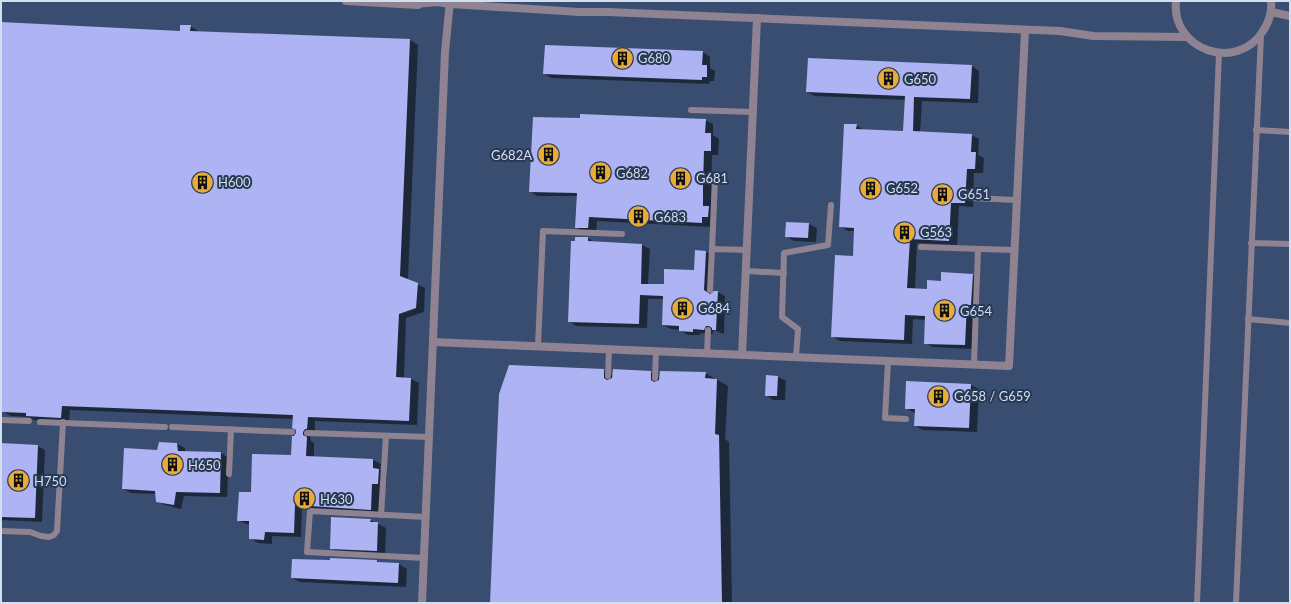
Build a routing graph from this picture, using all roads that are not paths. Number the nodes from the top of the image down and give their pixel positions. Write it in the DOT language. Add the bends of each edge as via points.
graph roads {
  1 [pos="346,1"];
  2 [pos="1176,1"];
  3 [pos="1271,1"];
  4 [pos="450,3"];
  5 [pos="508,4"];
  6 [pos="1270,12"];
  7 [pos="1290,16"];
  8 [pos="757,18"];
  9 [pos="1025,30"];
  10 [pos="1261,35"];
  11 [pos="1187,37"];
  12 [pos="1219,53"];
  13 [pos="691,110"];
  14 [pos="753,112"];
  15 [pos="1256,130"];
  16 [pos="1290,132"];
  17 [pos="715,180"];
  18 [pos="971,198"];
  19 [pos="1017,200"];
  20 [pos="831,205"];
  21 [pos="622,234"];
  22 [pos="1251,243"];
  23 [pos="1290,244"];
  24 [pos="921,246"];
  25 [pos="712,249"];
  26 [pos="978,249"];
  27 [pos="747,250"];
  28 [pos="1014,250"];
  29 [pos="746,271"];
  30 [pos="784,272"];
  31 [pos="710,290"];
  32 [pos="1248,320"];
  33 [pos="1290,323"];
  34 [pos="708,330"];
  35 [pos="433,342"];
  36 [pos="538,346"];
  37 [pos="609,349"];
  38 [pos="656,351"];
  39 [pos="707,354"];
  40 [pos="742,355"];
  41 [pos="796,357"];
  42 [pos="888,361"];
  43 [pos="974,364"];
  44 [pos="608,376"];
  45 [pos="655,378"];
  46 [pos="906,419"];
  47 [pos="1,420"];
  48 [pos="29,421"];
  49 [pos="40,422"];
  50 [pos="63,422"];
  51 [pos="165,427"];
  52 [pos="172,427"];
  53 [pos="231,430"];
  54 [pos="292,432"];
  55 [pos="307,432"];
  56 [pos="386,436"];
  57 [pos="429,438"];
  58 [pos="229,474"];
  59 [pos="382,515"];
  60 [pos="426,517"];
  61 [pos="1,531"];
  62 [pos="424,558"];
  63 [pos="422,603"];
  64 [pos="1197,603"];
  65 [pos="1236,603"];
  1 -- 4 [label="street"];
  2 -- 11 [label="street" via="1177,19"];
  3 -- 6 [label="street"];
  4 -- 5 [label="street"];
  4 -- 35 [label="street" via="445,52"];
  5 -- 8 [label="street" via="572,12"];
  6 -- 7 [label="street"];
  6 -- 10 [label="street"];
  8 -- 9 [label="street"];
  8 -- 14 [label="street"];
  9 -- 11 [label="street" via="1060,31 1093,36"];
  9 -- 19 [label="street"];
  10 -- 12 [label="street" via="1245,48"];
  10 -- 15 [label="lane"];
  11 -- 12 [label="street" via="1206,50"];
  12 -- 64 [label="lane"];
  13 -- 14 [label="lane"];
  14 -- 27 [label="street"];
  15 -- 16 [label="lane"];
  15 -- 22 [label="lane"];
  17 -- 25 [label="lane"];
  18 -- 19 [label="lane"];
  19 -- 28 [label="street"];
  20 -- 30 [label="lane" via="828,245 784,253"];
  21 -- 36 [label="lane" via="543,231"];
  22 -- 23 [label="lane"];
  22 -- 32 [label="lane"];
  24 -- 26 [label="lane"];
  25 -- 27 [label="lane"];
  25 -- 31 [label="lane"];
  26 -- 28 [label="lane"];
  26 -- 43 [label="lane"];
  27 -- 29 [label="street"];
  28 -- 43 [label="street" via="1009,366"];
  29 -- 30 [label="lane"];
  29 -- 40 [label="street"];
  30 -- 41 [label="lane" via="782,317 798,329"];
  32 -- 33 [label="lane"];
  32 -- 65 [label="lane"];
  34 -- 39 [label="lane"];
  35 -- 36 [label="street"];
  35 -- 57 [label="street"];
  36 -- 37 [label="street"];
  37 -- 38 [label="street"];
  37 -- 44 [label="lane"];
  38 -- 39 [label="street"];
  38 -- 45 [label="lane"];
  39 -- 40 [label="street"];
  40 -- 41 [label="street"];
  41 -- 42 [label="street"];
  42 -- 43 [label="street"];
  42 -- 46 [label="lane" via="885,418"];
  47 -- 48 [label="lane"];
  49 -- 50 [label="lane"];
  50 -- 51 [label="lane"];
  50 -- 61 [label="lane" via="57,531 49,537 30,532"];
  52 -- 53 [label="lane"];
  53 -- 54 [label="lane"];
  53 -- 58 [label="lane"];
  55 -- 56 [label="lane"];
  56 -- 57 [label="lane"];
  56 -- 59 [label="lane"];
  57 -- 60 [label="street"];
  59 -- 60 [label="lane"];
  59 -- 62 [label="lane" via="310,511 307,552"];
  60 -- 62 [label="street"];
  62 -- 63 [label="street"];
}
